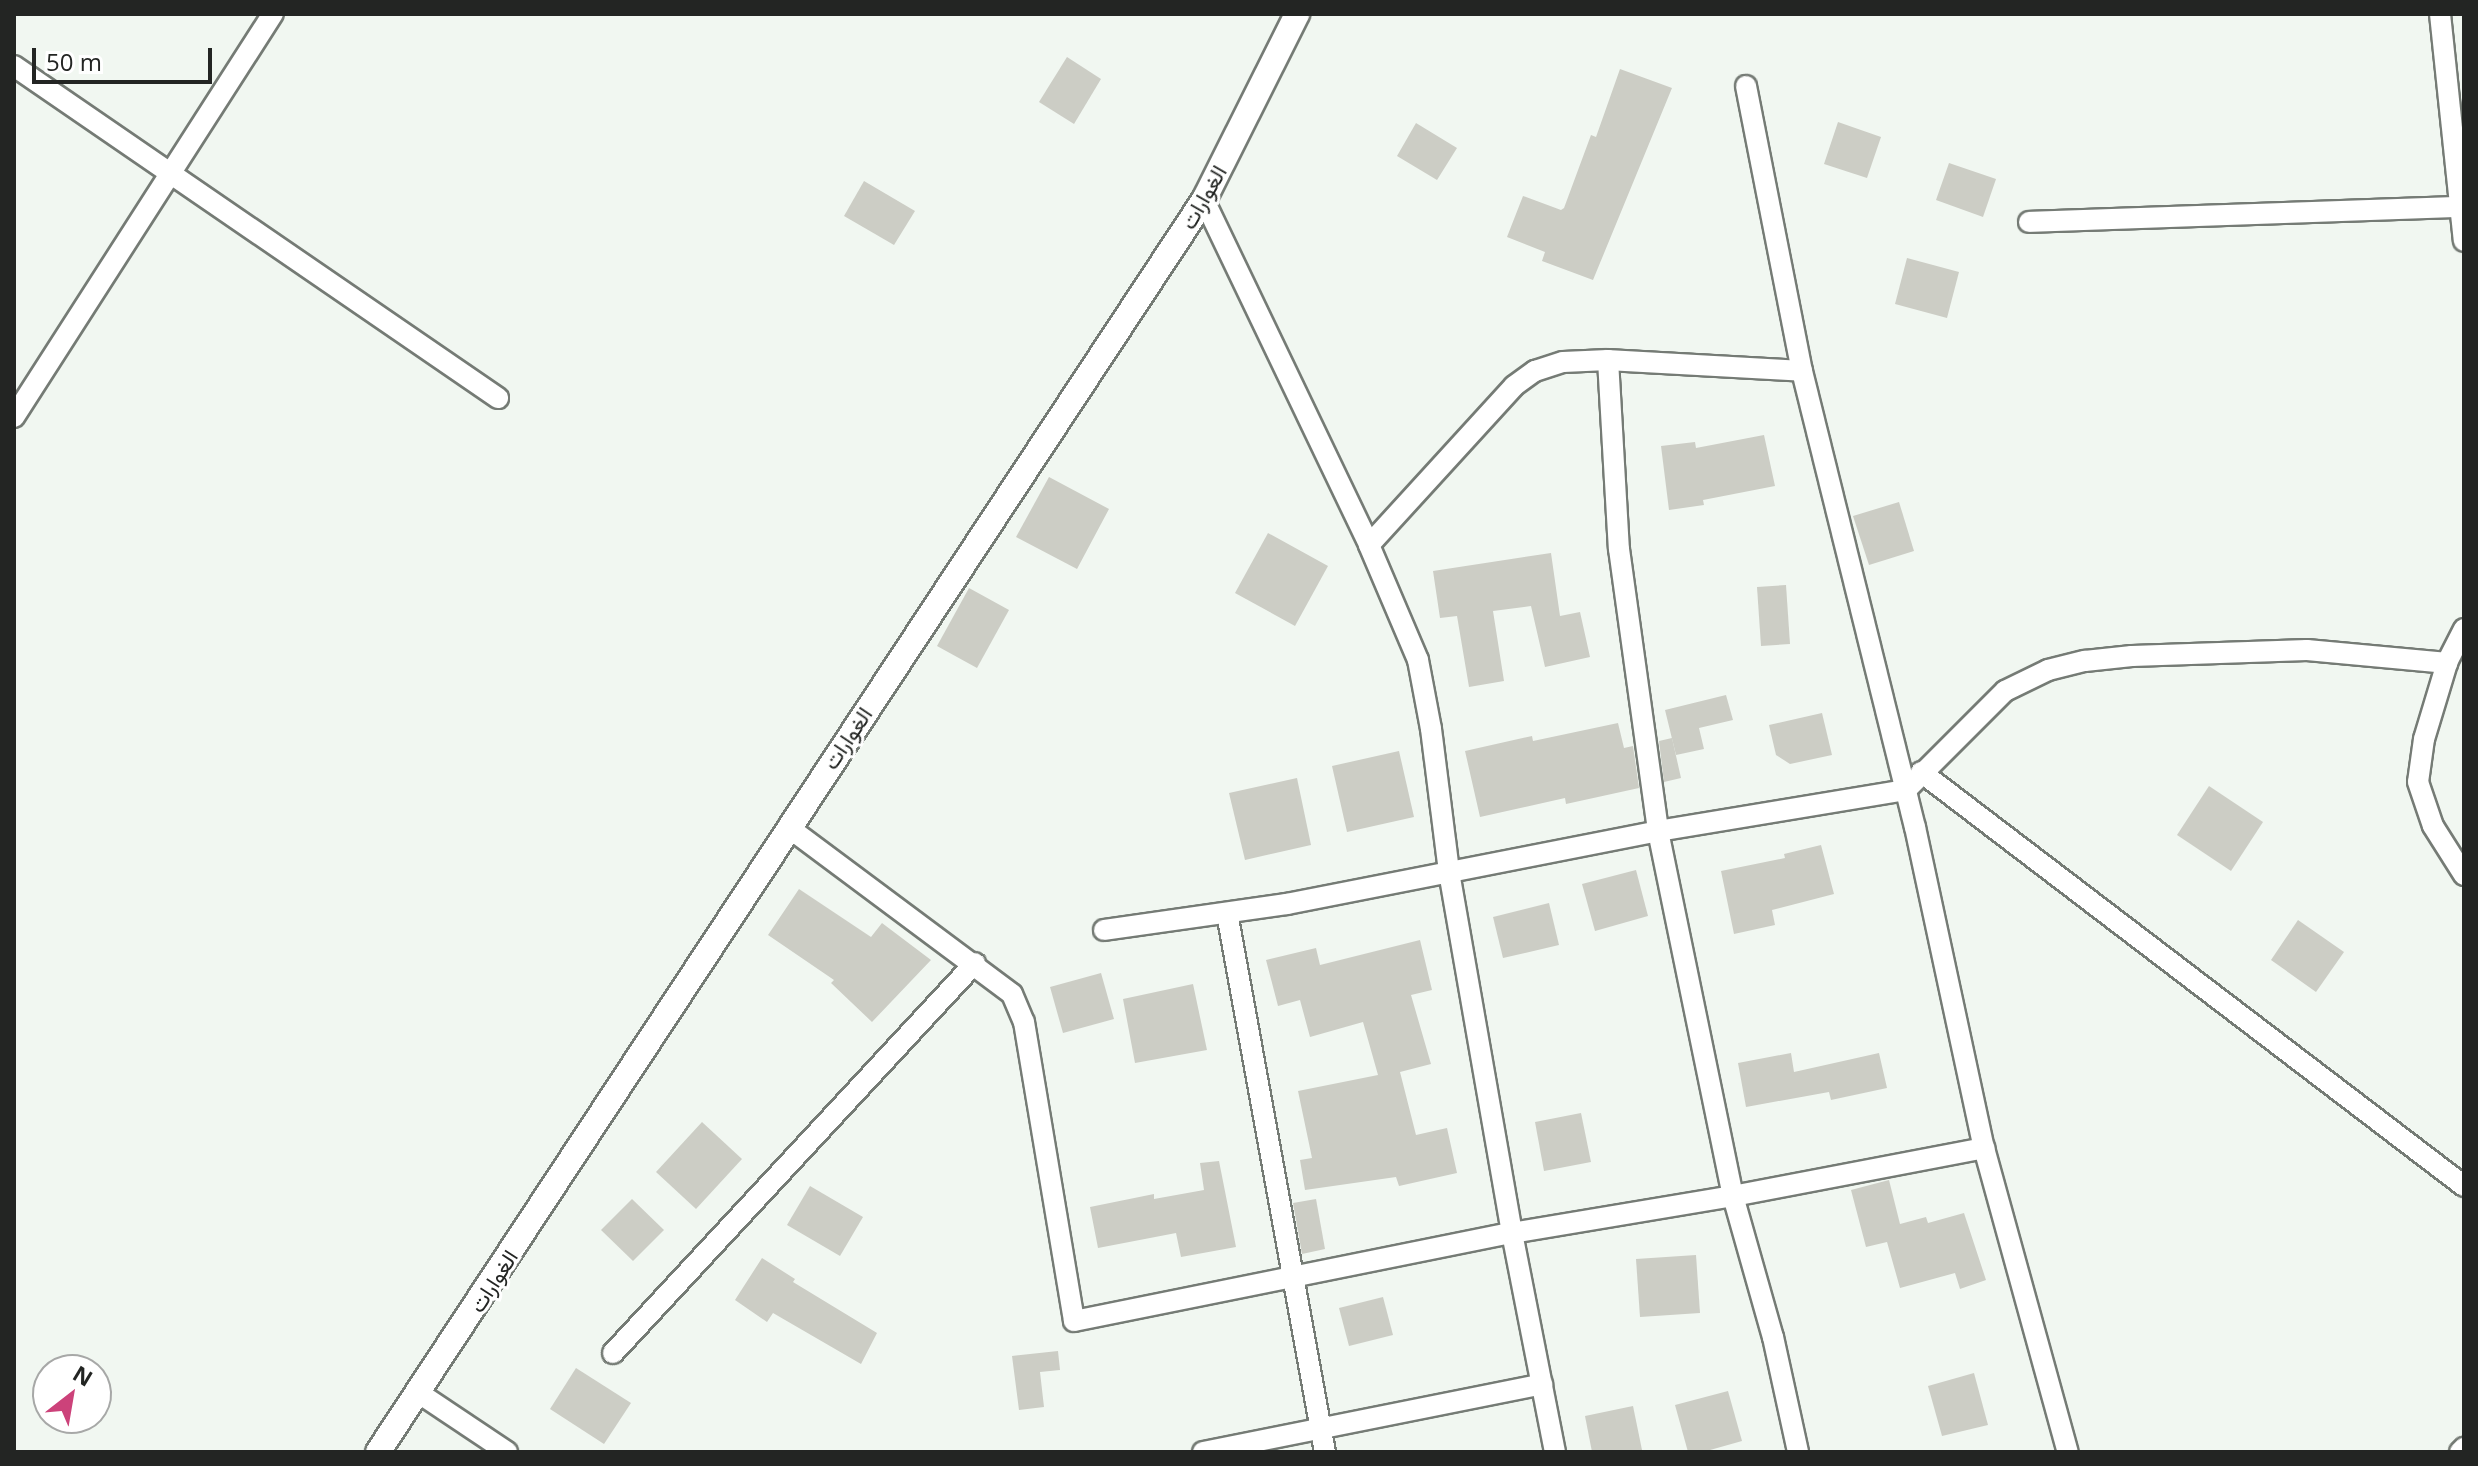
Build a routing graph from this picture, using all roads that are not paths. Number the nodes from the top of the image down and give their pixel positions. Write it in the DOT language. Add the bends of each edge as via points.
graph roads {
  1 [pos="273,14"];
  2 [pos="1297,14"];
  3 [pos="2440,14"];
  4 [pos="14,66"];
  5 [pos="1746,86"];
  6 [pos="170,174"];
  7 [pos="1204,200"];
  8 [pos="2460,207"];
  9 [pos="2029,222"];
  10 [pos="2464,241"];
  11 [pos="1608,360"];
  12 [pos="1802,371"];
  13 [pos="498,398"];
  14 [pos="14,417"];
  15 [pos="1369,545"];
  16 [pos="2464,629"];
  17 [pos="2447,663"];
  18 [pos="1921,772"];
  19 [pos="1906,790"];
  20 [pos="788,827"];
  21 [pos="1658,831"];
  22 [pos="1449,872"];
  23 [pos="2464,875"];
  24 [pos="1227,913"];
  25 [pos="1104,930"];
  26 [pos="975,963"];
  27 [pos="1984,1148"];
  28 [pos="2464,1186"];
  29 [pos="1733,1196"];
  30 [pos="1512,1233"];
  31 [pos="1291,1278"];
  32 [pos="613,1353"];
  33 [pos="1542,1384"];
  34 [pos="419,1393"];
  35 [pos="1320,1428"];
  36 [pos="378,1452"];
  37 [pos="507,1452"];
  38 [pos="1203,1452"];
  39 [pos="1325,1452"];
  40 [pos="1555,1452"];
  41 [pos="1798,1452"];
  42 [pos="2068,1452"];
  1 -- 6 [label="street"];
  2 -- 7 [label="street, الغوارات"];
  3 -- 8 [label="street"];
  4 -- 6 [label="street"];
  5 -- 12 [label="street"];
  6 -- 13 [label="street"];
  6 -- 14 [label="street"];
  7 -- 15 [label="street"];
  7 -- 20 [label="street, الغوارات"];
  8 -- 9 [label="street"];
  8 -- 10 [label="street"];
  11 -- 12 [label="street"];
  11 -- 15 [label="street" via="1563,362 1535,371 1514,386"];
  11 -- 21 [label="street" via="1619,549"];
  12 -- 19 [label="street"];
  15 -- 22 [label="street" via="1418,660"];
  16 -- 17 [label="street"];
  17 -- 18 [label="street" via="2307,650 2085,661 2048,670 2005,691"];
  17 -- 23 [label="street" via="2424,739 2418,782 2433,826"];
  18 -- 19 [label="street"];
  18 -- 28 [label="street"];
  19 -- 21 [label="street"];
  19 -- 27 [label="street"];
  20 -- 26 [label="street"];
  20 -- 34 [label="street, الغوارات"];
  21 -- 22 [label="street"];
  21 -- 29 [label="street"];
  22 -- 24 [label="street"];
  22 -- 30 [label="street"];
  24 -- 25 [label="street"];
  24 -- 31 [label="street"];
  26 -- 31 [label="street" via="1012,994 1024,1022 1074,1321"];
  26 -- 32 [label="street"];
  27 -- 29 [label="street"];
  27 -- 42 [label="street"];
  29 -- 30 [label="street"];
  29 -- 41 [label="street" via="1773,1337"];
  30 -- 31 [label="street"];
  30 -- 33 [label="street"];
  31 -- 35 [label="street"];
  33 -- 35 [label="street"];
  33 -- 40 [label="street"];
  34 -- 36 [label="street, الغوارات"];
  34 -- 37 [label="street"];
  35 -- 38 [label="street"];
  35 -- 39 [label="street"];
}
